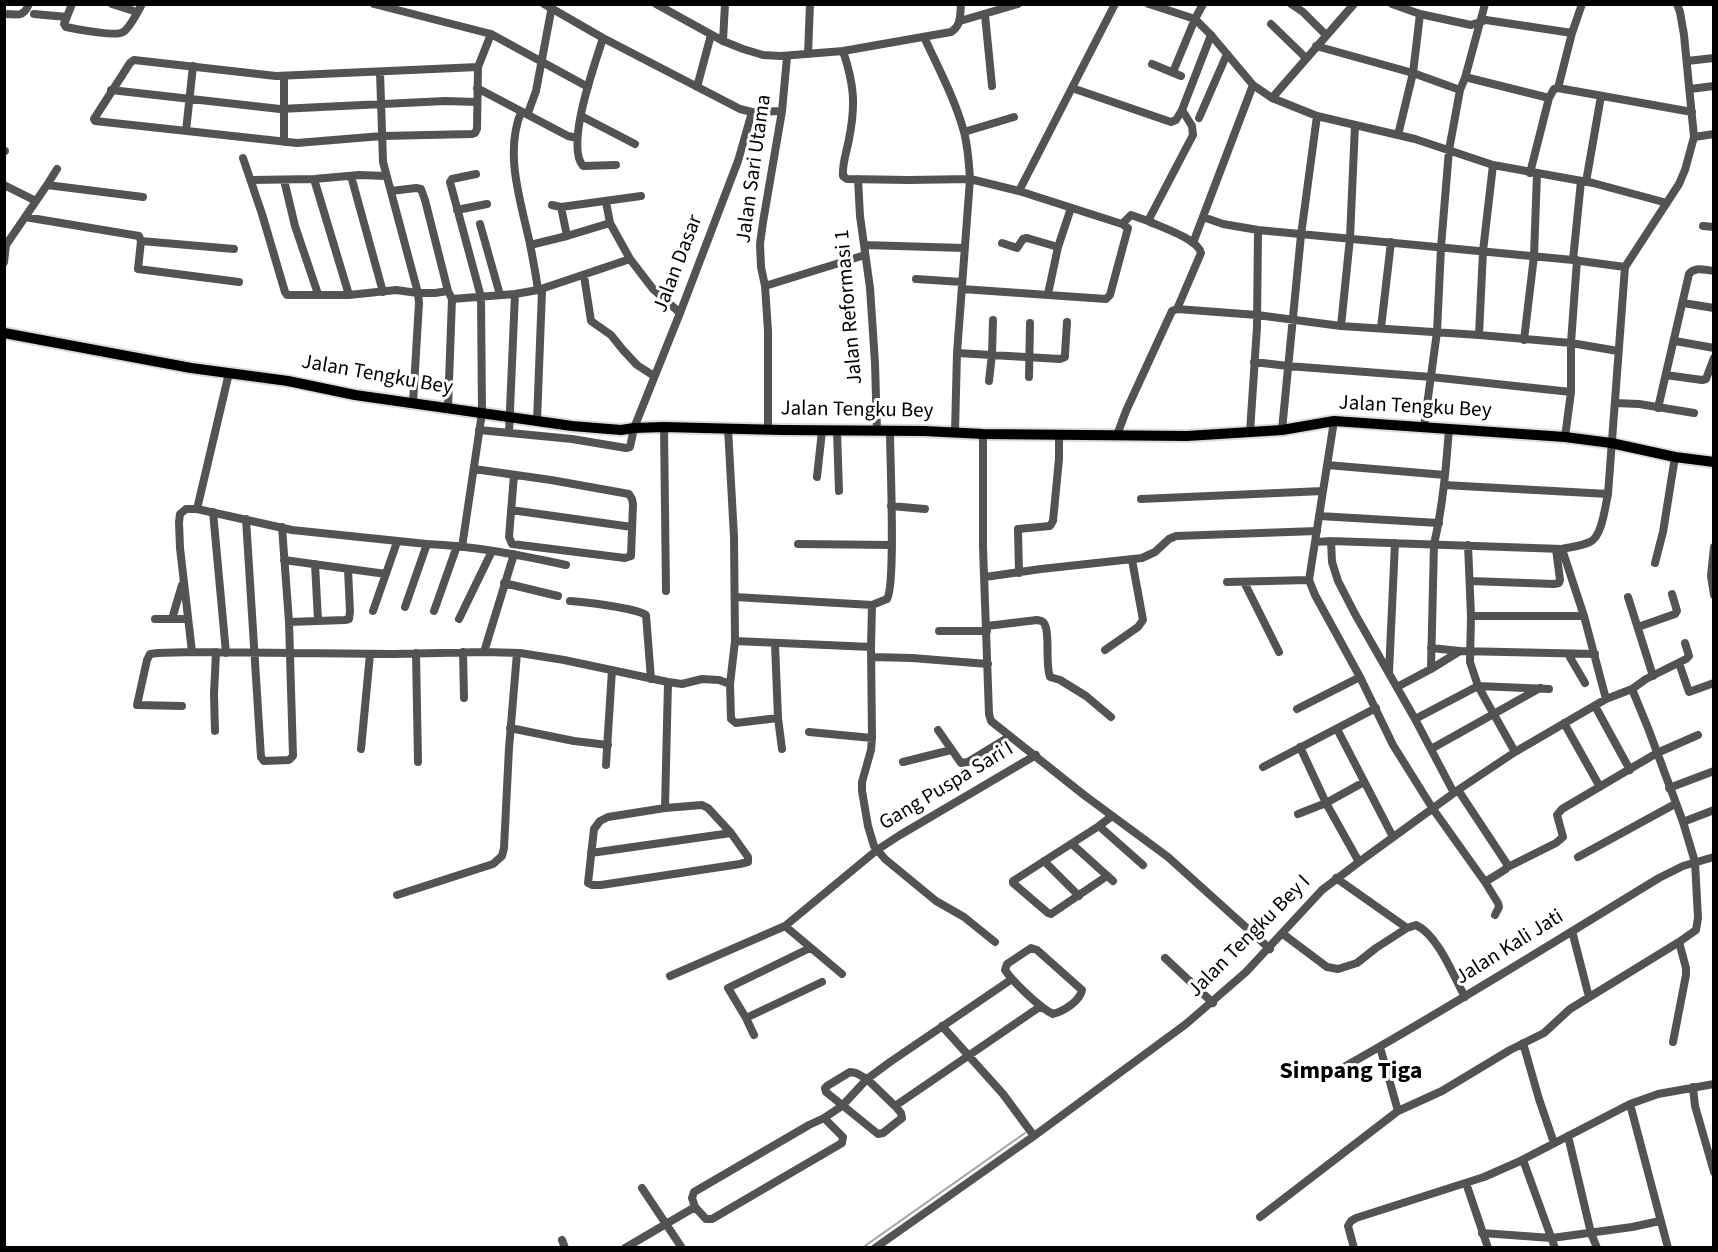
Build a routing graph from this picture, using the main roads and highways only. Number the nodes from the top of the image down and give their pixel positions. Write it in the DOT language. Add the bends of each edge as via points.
graph roads {
  1 [pos="4,333"];
  2 [pos="1713,462"];
  1 -- 2 [label="main road, Jalan Tengku Bey" via="355,396 575,427 1187,436 1282,430 1334,421 1565,437"];
}
